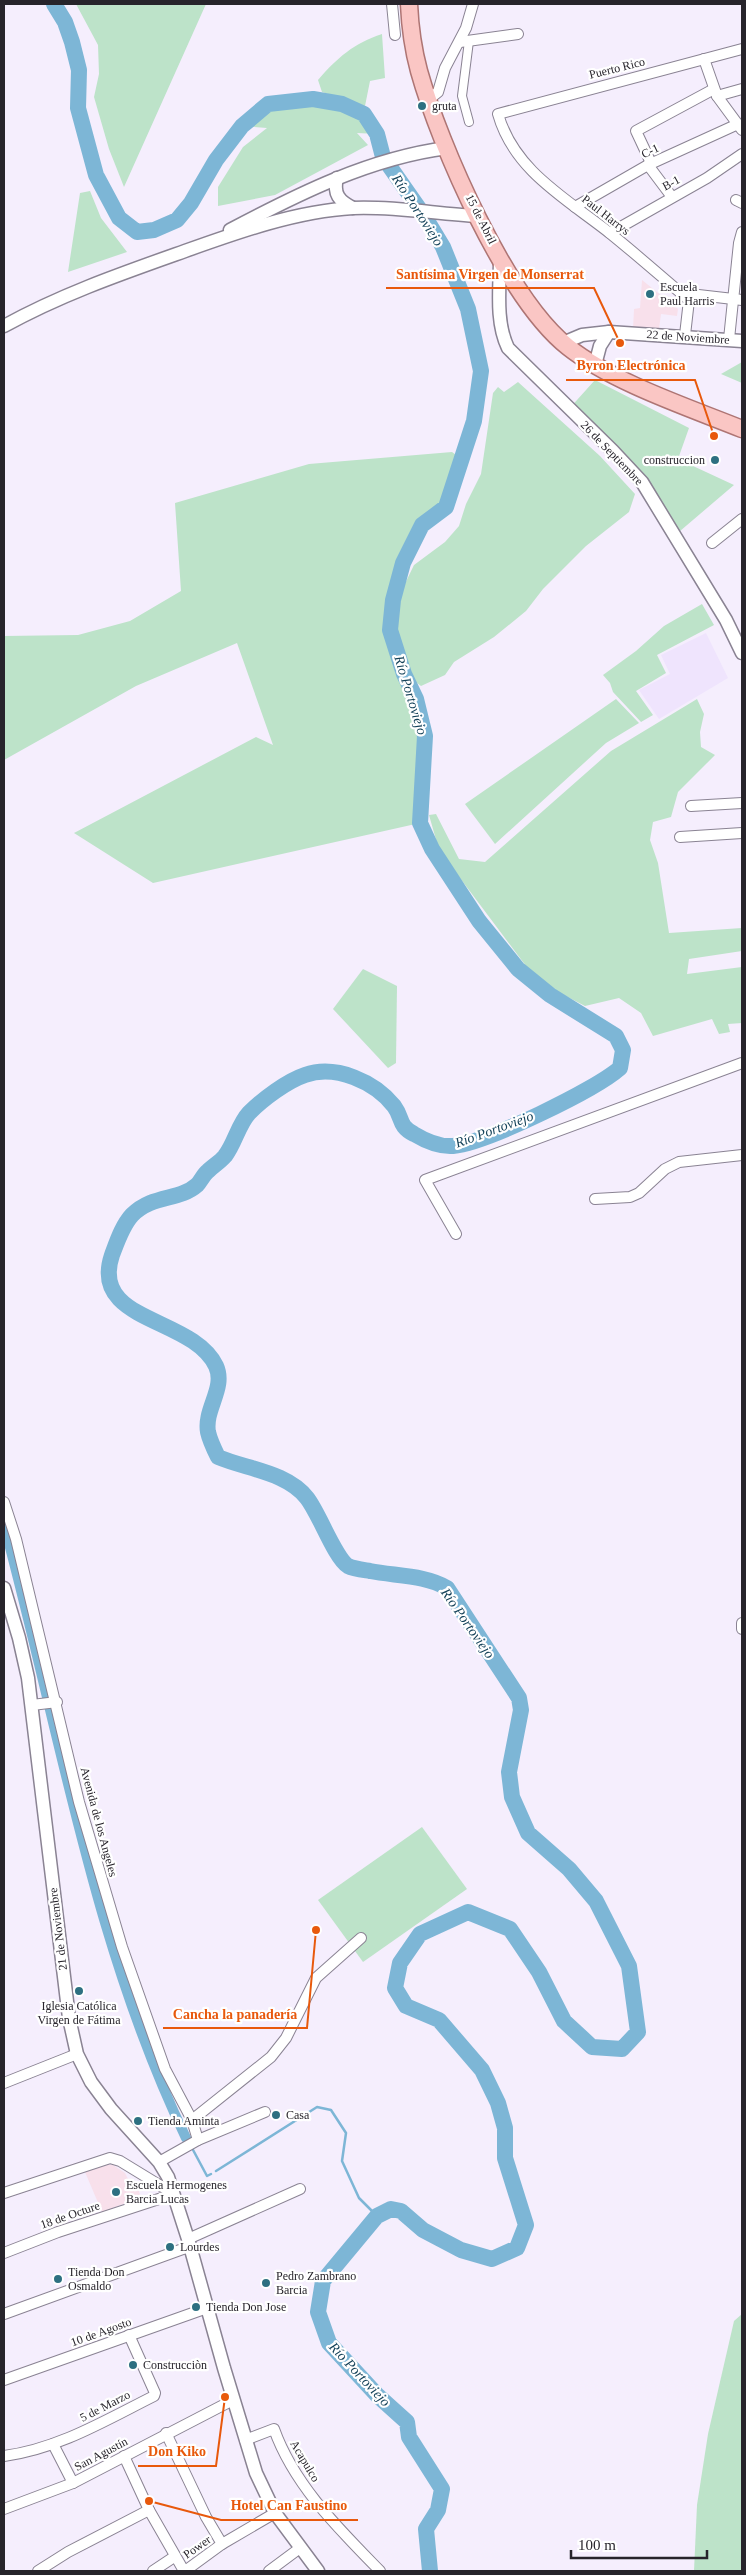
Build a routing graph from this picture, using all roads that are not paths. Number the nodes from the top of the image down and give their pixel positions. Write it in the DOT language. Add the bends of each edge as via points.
graph roads {
  1 [pos="392,4"];
  2 [pos="409,4"];
  3 [pos="473,4"];
  4 [pos="395,34"];
  5 [pos="518,34"];
  6 [pos="464,42"];
  7 [pos="742,48"];
  8 [pos="453,54"];
  9 [pos="466,55"];
  10 [pos="704,59"];
  11 [pos="742,89"];
  12 [pos="715,92"];
  13 [pos="428,100"];
  14 [pos="498,114"];
  15 [pos="469,122"];
  16 [pos="740,127"];
  17 [pos="447,148"];
  18 [pos="742,154"];
  19 [pos="650,164"];
  20 [pos="340,177"];
  21 [pos="672,197"];
  22 [pos="575,207"];
  23 [pos="358,208"];
  24 [pos="478,216"];
  25 [pos="742,232"];
  26 [pos="610,233"];
  27 [pos="200,246"];
  28 [pos="500,258"];
  29 [pos="680,293"];
  30 [pos="736,300"];
  31 [pos="4,326"];
  32 [pos="609,332"];
  33 [pos="685,335"];
  34 [pos="729,339"];
  35 [pos="742,340"];
  36 [pos="563,343"];
  37 [pos="595,365"];
  38 [pos="742,429"];
  39 [pos="742,519"];
  40 [pos="712,543"];
  41 [pos="741,647"];
  42 [pos="742,803"];
  43 [pos="691,806"];
  44 [pos="742,833"];
  45 [pos="680,837"];
  46 [pos="742,1063"];
  47 [pos="742,1155"];
  48 [pos="595,1199"];
  49 [pos="456,1234"];
  50 [pos="4,1502"];
  51 [pos="4,1588"];
  52 [pos="742,1624"];
  53 [pos="742,1629"];
  54 [pos="45,1703"];
  55 [pos="361,1938"];
  56 [pos="77,2054"];
  57 [pos="4,2083"];
  58 [pos="265,2112"];
  59 [pos="192,2120"];
  60 [pos="198,2140"];
  61 [pos="159,2162"];
  62 [pos="300,2189"];
  63 [pos="4,2193"];
  64 [pos="174,2194"];
  65 [pos="190,2242"];
  66 [pos="4,2253"];
  67 [pos="207,2308"];
  68 [pos="4,2314"];
  69 [pos="129,2335"];
  70 [pos="4,2380"];
  71 [pos="233,2400"];
  72 [pos="166,2433"];
  73 [pos="245,2440"];
  74 [pos="53,2444"];
  75 [pos="4,2456"];
  76 [pos="124,2456"];
  77 [pos="73,2484"];
  78 [pos="4,2509"];
  79 [pos="148,2510"];
  80 [pos="275,2513"];
  81 [pos="222,2544"];
  82 [pos="300,2548"];
  83 [pos="174,2557"];
  84 [pos="38,2571"];
  85 [pos="153,2571"];
  86 [pos="184,2571"];
  87 [pos="269,2571"];
  88 [pos="318,2571"];
  89 [pos="380,2571"];
  1 -- 4 [label="street"];
  2 -- 13 [label="main road, 15 de Abril" via="412,42"];
  3 -- 6 [label="street"];
  5 -- 6 [label="street"];
  6 -- 8 [label="street"];
  6 -- 9 [label="street"];
  7 -- 10 [label="street, Puerto Rico"];
  8 -- 9 [label="street"];
  8 -- 13 [label="street" via="438,92"];
  9 -- 15 [label="street" via="462,96"];
  10 -- 12 [label="street"];
  10 -- 14 [label="street, Puerto Rico"];
  11 -- 12 [label="street"];
  12 -- 16 [label="street"];
  12 -- 19 [label="street" via="636,131"];
  13 -- 17 [label="main road, 15 de Abril"];
  14 -- 22 [label="street, Paul Harrys" via="519,156 545,185"];
  16 -- 19 [label="street, C-1"];
  17 -- 20 [label="street" via="426,151"];
  17 -- 24 [label="main road, 15 de Abril"];
  18 -- 21 [label="street, B-1"];
  19 -- 21 [label="street"];
  19 -- 22 [label="street, C-1"];
  20 -- 23 [label="street" via="337,196 341,202"];
  20 -- 27 [label="street"];
  21 -- 26 [label="street, B-1"];
  22 -- 26 [label="street, Paul Harrys"];
  23 -- 24 [label="street"];
  23 -- 27 [label="street" via="298,217"];
  24 -- 28 [label="main road, 15 de Abril"];
  25 -- 30 [label="street" via="738,243"];
  26 -- 29 [label="street, Paul Harrys"];
  27 -- 31 [label="street" via="52,300"];
  28 -- 36 [label="main road, 15 de Abril" via="536,314"];
  28 -- 41 [label="street, 26 de Septiembre" via="500,322 508,348 642,482"];
  29 -- 30 [label="street"];
  29 -- 33 [label="street, Paul Harrys" via="689,300"];
  30 -- 34 [label="street"];
  32 -- 33 [label="street, 22 de Noviembre"];
  32 -- 36 [label="street, 22 de Noviembre" via="582,335"];
  32 -- 37 [label="street" via="600,346"];
  33 -- 34 [label="street, 22 de Noviembre"];
  34 -- 35 [label="street, 22 de Noviembre"];
  36 -- 37 [label="main road, 15 de Abril"];
  37 -- 38 [label="main road, 15 de Abril"];
  39 -- 40 [label="street"];
  42 -- 43 [label="street"];
  44 -- 45 [label="street"];
  46 -- 49 [label="street" via="425,1180"];
  47 -- 48 [label="street" via="679,1162 630,1197"];
  50 -- 54 [label="street, Avenida de los Angeles" via="16,1539"];
  51 -- 54 [label="street, 21 de Noviembre" via="19,1638"];
  52 -- 53 [label="street"];
  54 -- 56 [label="street, 21 de Noviembre" via="69,2018"];
  54 -- 59 [label="street, Avenida de los Angeles" via="79,1802 129,1970 165,2069"];
  55 -- 59 [label="street" via="316,1978 286,2038 271,2057"];
  56 -- 57 [label="street"];
  56 -- 61 [label="street, 21 de Noviembre" via="100,2096"];
  58 -- 60 [label="street"];
  59 -- 60 [label="street, Avenida de los Angeles"];
  60 -- 61 [label="street"];
  61 -- 64 [label="street, 21 de Noviembre"];
  62 -- 65 [label="street"];
  63 -- 64 [label="street" via="110,2158"];
  64 -- 65 [label="street, 21 de Noviembre"];
  64 -- 66 [label="street, 18 de Octure"];
  65 -- 67 [label="street, 21 de Noviembre"];
  65 -- 68 [label="street"];
  67 -- 69 [label="street, 10 de Agosto"];
  67 -- 71 [label="street, 21 de Noviembre"];
  69 -- 70 [label="street, 10 de Agosto"];
  69 -- 74 [label="street, 5 de Marzo" via="154,2396"];
  71 -- 72 [label="street, San Agustín"];
  71 -- 73 [label="street, 21 de Noviembre"];
  72 -- 76 [label="street, San Agustín"];
  72 -- 81 [label="street"];
  73 -- 80 [label="street, 21 de Noviembre"];
  73 -- 89 [label="street, Acapulco" via="274,2428 297,2478"];
  74 -- 75 [label="street, 5 de Marzo"];
  74 -- 77 [label="street"];
  76 -- 77 [label="street, San Agustín"];
  76 -- 79 [label="street"];
  77 -- 78 [label="street, San Agustín"];
  79 -- 83 [label="street"];
  79 -- 84 [label="street"];
  80 -- 81 [label="street, Power"];
  80 -- 82 [label="street, 21 de Noviembre"];
  81 -- 86 [label="street, Power"];
  82 -- 87 [label="street"];
  82 -- 88 [label="street, 21 de Noviembre"];
  83 -- 85 [label="street"];
  83 -- 86 [label="street"];
}
